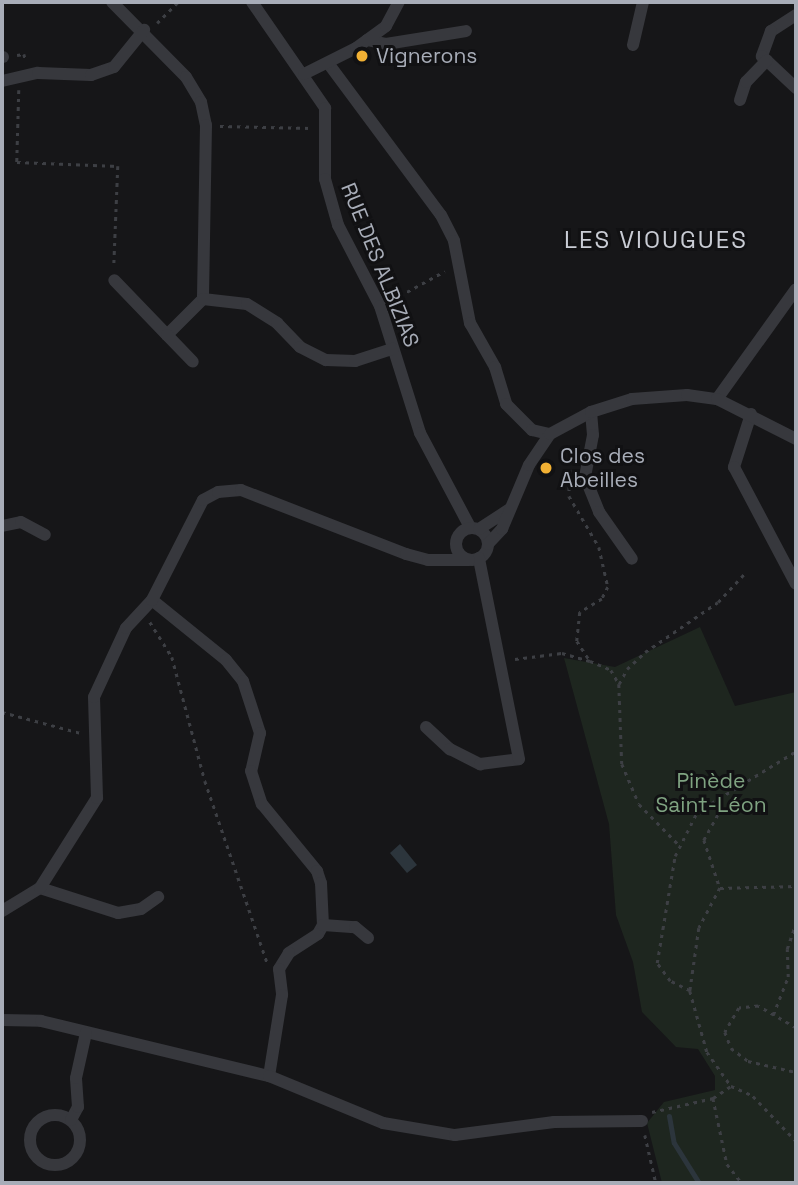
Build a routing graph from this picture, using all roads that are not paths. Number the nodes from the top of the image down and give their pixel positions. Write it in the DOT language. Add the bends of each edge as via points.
graph roads {
  1 [pos="112,2"];
  2 [pos="252,2"];
  3 [pos="399,2"];
  4 [pos="643,2"];
  5 [pos="796,15"];
  6 [pos="146,31"];
  7 [pos="466,31"];
  8 [pos="367,40"];
  9 [pos="633,45"];
  10 [pos="767,60"];
  11 [pos="328,63"];
  12 [pos="304,74"];
  13 [pos="2,81"];
  14 [pos="796,88"];
  15 [pos="740,100"];
  16 [pos="114,280"];
  17 [pos="796,289"];
  18 [pos="203,299"];
  19 [pos="167,335"];
  20 [pos="393,349"];
  21 [pos="193,362"];
  22 [pos="717,399"];
  23 [pos="591,412"];
  24 [pos="751,414"];
  25 [pos="550,435"];
  26 [pos="796,439"];
  27 [pos="460,509"];
  28 [pos="510,509"];
  29 [pos="2,526"];
  30 [pos="474,528"];
  31 [pos="45,535"];
  32 [pos="488,544"];
  33 [pos="455,545"];
  34 [pos="473,559"];
  35 [pos="632,559"];
  36 [pos="428,560"];
  37 [pos="796,584"];
  38 [pos="148,604"];
  39 [pos="426,727"];
  40 [pos="40,888"];
  41 [pos="159,897"];
  42 [pos="2,911"];
  43 [pos="323,925"];
  44 [pos="368,938"];
  45 [pos="2,1020"];
  46 [pos="86,1033"];
  47 [pos="269,1076"];
  48 [pos="71,1120"];
  49 [pos="642,1121"];
  1 -- 6 [label="street"];
  2 -- 12 [label="street, RUE DES ALBIZIAS"];
  3 -- 8 [label="street" via="386,26"];
  4 -- 9 [label="street"];
  5 -- 10 [label="street" via="771,31 762,56"];
  6 -- 13 [label="street" via="114,66 91,75"];
  6 -- 18 [label="street" via="186,77 201,102 206,125"];
  7 -- 8 [label="street" via="386,44"];
  8 -- 11 [label="street"];
  10 -- 14 [label="street"];
  10 -- 15 [label="street" via="746,82"];
  11 -- 12 [label="street"];
  11 -- 25 [label="street" via="441,215 460,263 470,323 495,367 506,404 532,430"];
  12 -- 20 [label="street, RUE DES ALBIZIAS" via="325,108 325,179 338,225 380,306"];
  16 -- 19 [label="street"];
  17 -- 22 [label="street"];
  18 -- 19 [label="street"];
  18 -- 20 [label="street" via="247,304 277,323 300,347 326,360 355,361"];
  19 -- 21 [label="street"];
  20 -- 27 [label="street, RUE DES ALBIZIAS" via="420,433"];
  22 -- 23 [label="street" via="687,395 632,399"];
  22 -- 24 [label="street"];
  23 -- 25 [label="street"];
  23 -- 35 [label="street" via="593,435 585,477 599,512"];
  24 -- 26 [label="street"];
  24 -- 37 [label="street" via="734,467"];
  25 -- 28 [label="street" via="529,465"];
  27 -- 30 [label="street, RUE DES ALBIZIAS"];
  27 -- 33 [label="street"];
  28 -- 30 [label="street"];
  28 -- 32 [label="street" via="502,529"];
  29 -- 31 [label="street" via="21,522"];
  30 -- 32 [label="street, RUE DES ALBIZIAS"];
  30 -- 33 [label="street" via="461,531"];
  32 -- 34 [label="street"];
  33 -- 34 [label="street"];
  33 -- 36 [label="street"];
  34 -- 36 [label="street"];
  34 -- 39 [label="street" via="484,581 519,759 480,764 450,749"];
  36 -- 38 [label="street" via="241,490 218,492 196,508"];
  38 -- 40 [label="street" via="127,628 94,697 97,798"];
  38 -- 43 [label="street" via="226,660 243,681 260,733 251,771 262,804 317,871"];
  40 -- 41 [label="street" via="118,913 141,909"];
  40 -- 42 [label="street"];
  43 -- 44 [label="street" via="355,927"];
  43 -- 47 [label="street" via="318,934 289,953 279,969 277,1044"];
  45 -- 46 [label="street" via="41,1021"];
  46 -- 47 [label="street"];
  46 -- 48 [label="street" via="76,1078 78,1107"];
  47 -- 49 [label="street" via="383,1123 456,1135 554,1122"];
  48 -- 48 [label="street" via="47,1116 34,1126 32,1149 42,1162 58,1165 78,1151 80,1135"];
}
